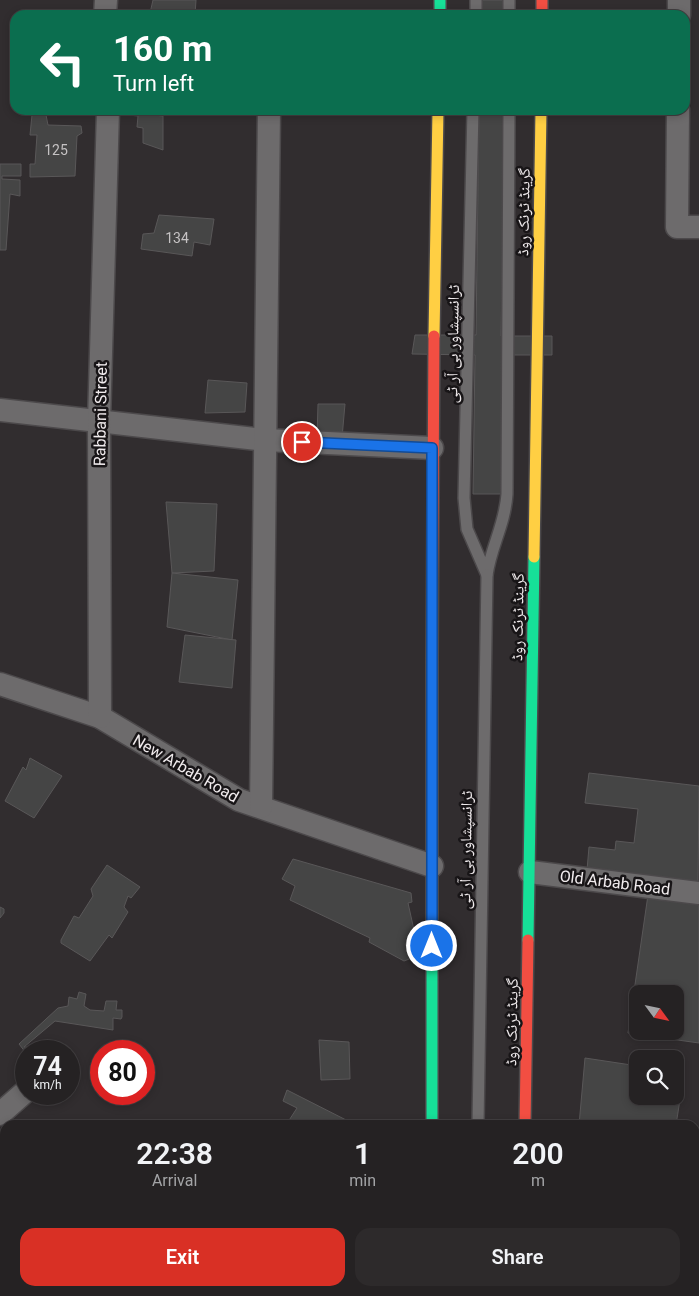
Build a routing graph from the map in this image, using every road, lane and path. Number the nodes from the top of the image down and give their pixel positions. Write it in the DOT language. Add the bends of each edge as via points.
graph roads {
  1 [pos="108,115"];
  2 [pos="269,115"];
  3 [pos="438,115"];
  4 [pos="473,115"];
  5 [pos="509,115"];
  6 [pos="540,115"];
  7 [pos="678,115"];
  8 [pos="699,227"];
  9 [pos="0,410"];
  10 [pos="99,422"];
  11 [pos="265,440"];
  12 [pos="432,448"];
  13 [pos="487,575"];
  14 [pos="0,684"];
  15 [pos="100,718"];
  16 [pos="261,807"];
  17 [pos="432,866"];
  18 [pos="530,872"];
  19 [pos="699,893"];
  20 [pos="15,1101"];
  21 [pos="0,1114"];
  22 [pos="432,1120"];
  23 [pos="478,1120"];
  24 [pos="525,1120"];
  1 -- 10 [label="street, Rabbani Street"];
  2 -- 11 [label="street"];
  3 -- 12 [label="highway"];
  4 -- 13 [label="lane, ٹرانسپشاور بی آر ٹی" via="464,498 467,529"];
  5 -- 13 [label="lane, ٹرانسپشاور بی آر ٹی" via="507,494 506,514"];
  6 -- 18 [label="highway, گرینڈ ٹرنک روڈ"];
  7 -- 8 [label="street" via="677,227"];
  9 -- 10 [label="street"];
  10 -- 11 [label="street"];
  10 -- 15 [label="street, Rabbani Street"];
  11 -- 12 [label="street"];
  11 -- 16 [label="street"];
  12 -- 17 [label="highway"];
  13 -- 23 [label="lane, ٹرانسپشاور بی آر ٹی"];
  14 -- 15 [label="street, New Arbab Road"];
  15 -- 16 [label="street, New Arbab Road" via="238,800"];
  16 -- 17 [label="street, New Arbab Road"];
  17 -- 22 [label="highway"];
  18 -- 19 [label="street, Old Arbab Road"];
  18 -- 24 [label="highway, گرینڈ ٹرنک روڈ"];
  20 -- 21 [label="street"];
}
